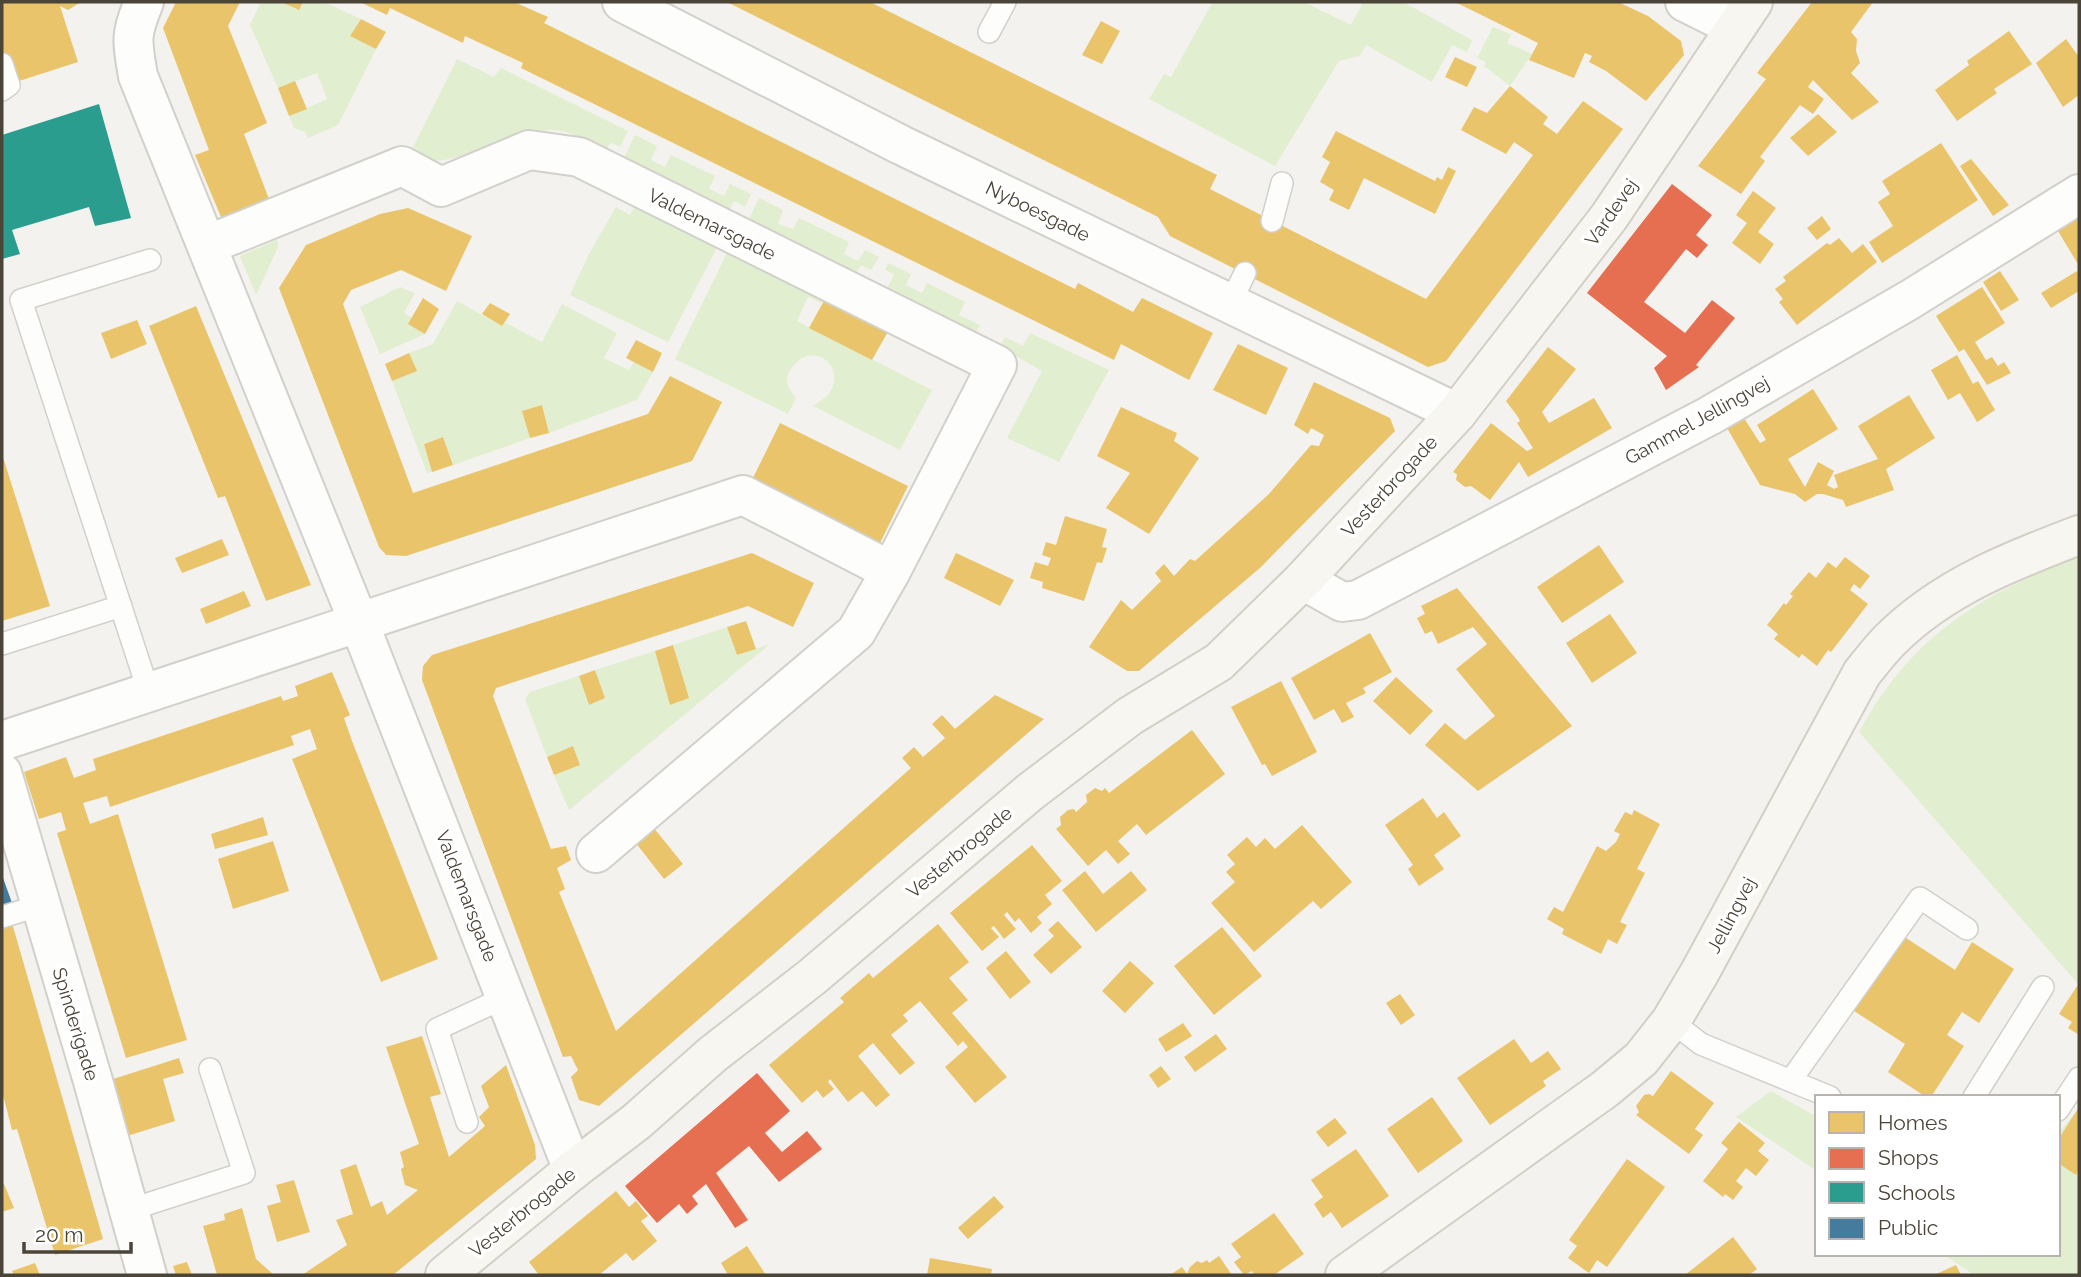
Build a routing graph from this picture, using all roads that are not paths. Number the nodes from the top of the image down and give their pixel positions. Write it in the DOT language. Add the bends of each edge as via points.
graph roads {
  1 [pos="144,2"];
  2 [pos="622,2"];
  3 [pos="1005,2"];
  4 [pos="1685,2"];
  5 [pos="1744,14"];
  6 [pos="989,32"];
  7 [pos="2,64"];
  8 [pos="2,90"];
  9 [pos="1282,183"];
  10 [pos="2079,194"];
  11 [pos="1272,221"];
  12 [pos="207,245"];
  13 [pos="150,260"];
  14 [pos="1457,413"];
  15 [pos="2079,535"];
  16 [pos="891,571"];
  17 [pos="1303,580"];
  18 [pos="121,606"];
  19 [pos="359,623"];
  20 [pos="2,643"];
  21 [pos="149,693"];
  22 [pos="2,741"];
  23 [pos="2,773"];
  24 [pos="596,853"];
  25 [pos="41,905"];
  26 [pos="2,916"];
  27 [pos="1967,929"];
  28 [pos="2043,988"];
  29 [pos="506,997"];
  30 [pos="1671,1021"];
  31 [pos="210,1069"];
  32 [pos="2079,1077"];
  33 [pos="1791,1080"];
  34 [pos="1825,1095"];
  35 [pos="1975,1095"];
  36 [pos="2060,1107"];
  37 [pos="467,1122"];
  38 [pos="573,1170"];
  39 [pos="129,1210"];
  40 [pos="147,1275"];
  41 [pos="445,1275"];
  42 [pos="1345,1275"];
  1 -- 12 [label="street, Valdemarsgade" via="132,41 138,76"];
  2 -- 14 [label="street, Nyboesgade" via="901,145 1237,289"];
  3 -- 6 [label="lane"];
  4 -- 5 [label="street"];
  5 -- 14 [label="main road, Vardevej" via="1609,217"];
  7 -- 8 [label="lane" via="9,85"];
  9 -- 11 [label="lane"];
  10 -- 17 [label="street, Gammel Jellingvej" via="1911,299 1709,416 1358,600 1342,602"];
  12 -- 16 [label="street, Valdemarsgade" via="402,166 441,187 529,150 579,157 997,365"];
  12 -- 19 [label="street, Valdemarsgade"];
  13 -- 18 [label="lane" via="21,300"];
  14 -- 17 [label="main road, Vesterbrogade"];
  15 -- 30 [label="main road, Jellingvej" via="1968,582 1890,639 1844,704"];
  16 -- 19 [label="street" via="743,495"];
  16 -- 24 [label="street, Valdemarsgade" via="856,632"];
  17 -- 38 [label="main road, Vesterbrogade" via="1219,662 1130,716 1030,792 812,977"];
  18 -- 20 [label="lane"];
  18 -- 21 [label="lane"];
  19 -- 21 [label="street"];
  19 -- 29 [label="street, Valdemarsgade"];
  21 -- 22 [label="street"];
  23 -- 25 [label="street, Spinderigade"];
  25 -- 26 [label="lane"];
  25 -- 39 [label="street, Spinderigade"];
  27 -- 33 [label="lane" via="1920,898"];
  28 -- 35 [label="lane"];
  29 -- 37 [label="lane" via="437,1029"];
  29 -- 38 [label="street, Valdemarsgade"];
  30 -- 33 [label="lane" via="1701,1044"];
  30 -- 42 [label="main road, Jellingvej" via="1641,1059 1605,1089"];
  31 -- 39 [label="lane" via="244,1173"];
  32 -- 36 [label="lane"];
  33 -- 34 [label="lane"];
  38 -- 41 [label="main road, Vesterbrogade"];
  39 -- 40 [label="street, Spinderigade"];
}
